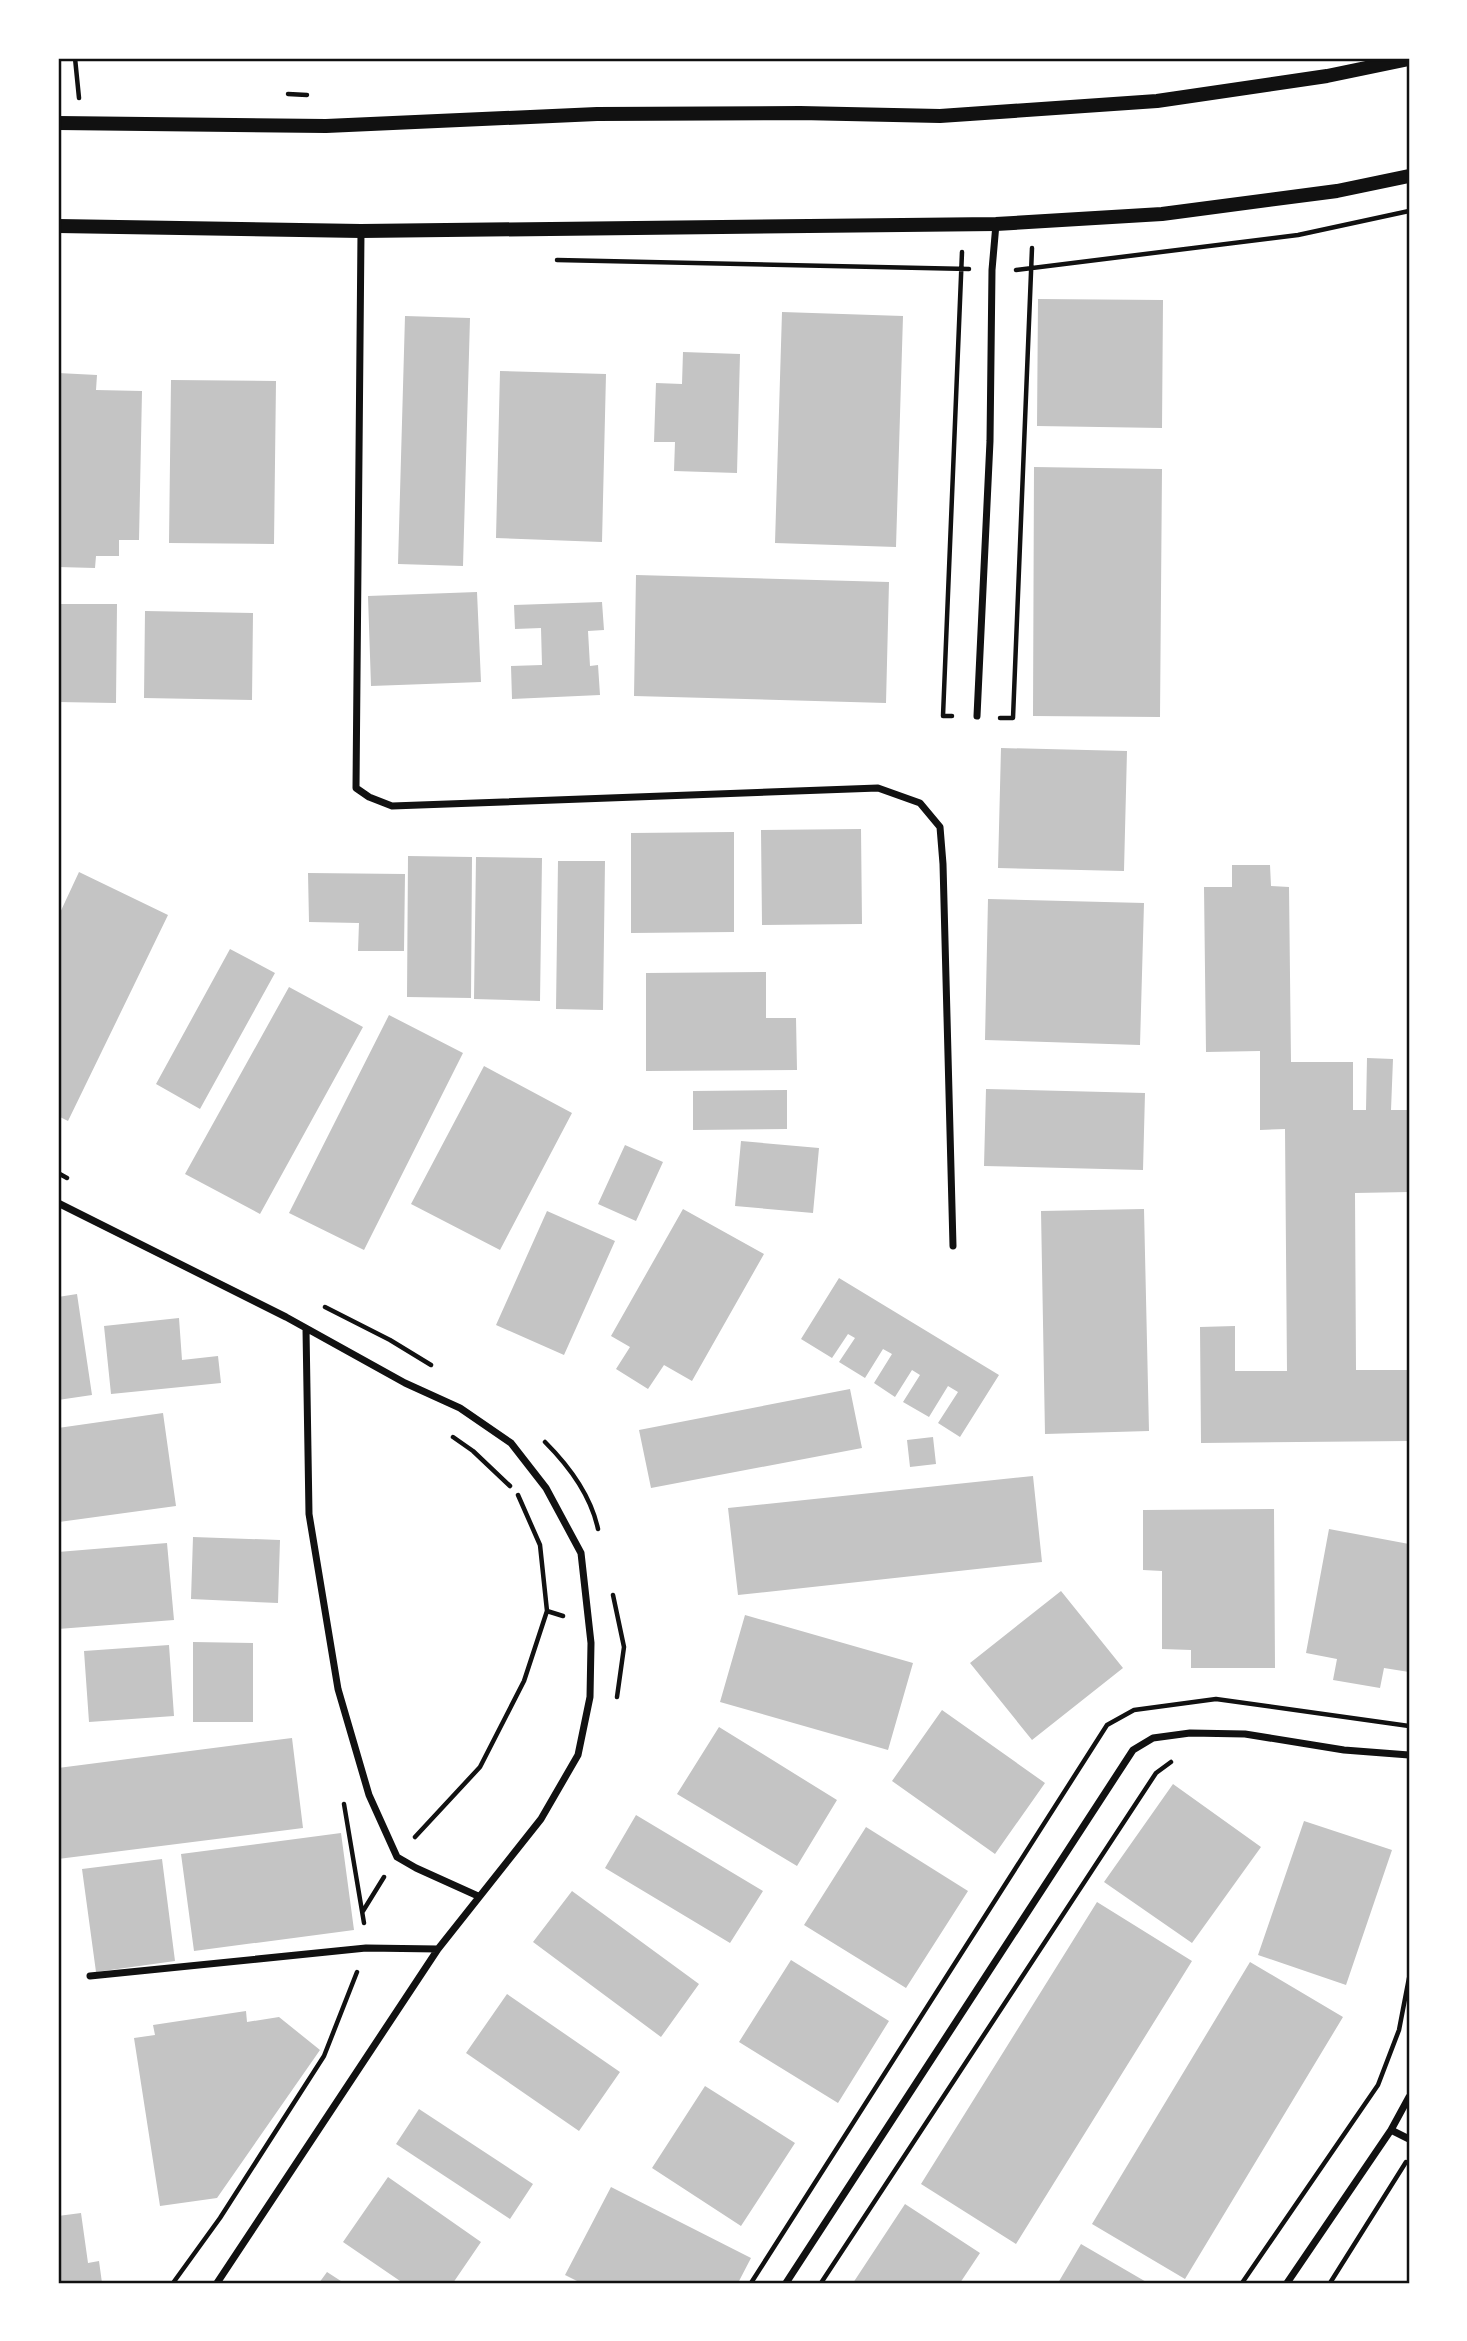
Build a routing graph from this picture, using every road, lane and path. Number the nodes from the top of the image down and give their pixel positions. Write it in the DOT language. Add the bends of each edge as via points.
graph roads {
  1 [pos="75,58"];
  2 [pos="1409,59"];
  3 [pos="58,122"];
  4 [pos="78,123"];
  5 [pos="1409,176"];
  6 [pos="1032,222"];
  7 [pos="996,224"];
  8 [pos="962,225"];
  9 [pos="58,226"];
  10 [pos="361,231"];
  11 [pos="977,716"];
  12 [pos="58,1173"];
  13 [pos="70,1179"];
  14 [pos="58,1203"];
  15 [pos="953,1246"];
  16 [pos="316,1303"];
  17 [pos="306,1329"];
  18 [pos="435,1367"];
  19 [pos="443,1429"];
  20 [pos="544,1441"];
  21 [pos="600,1535"];
  22 [pos="611,1585"];
  23 [pos="617,1704"];
  24 [pos="1409,1755"];
  25 [pos="1176,1758"];
  26 [pos="341,1792"];
  27 [pos="397,1857"];
  28 [pos="478,1896"];
  29 [pos="363,1911"];
  30 [pos="366,1948"];
  31 [pos="438,1949"];
  32 [pos="90,1976"];
  33 [pos="1409,1978"];
  34 [pos="1409,2097"];
  35 [pos="1391,2130"];
  36 [pos="1409,2138"];
  37 [pos="1409,2156"];
  38 [pos="173,2283"];
  39 [pos="217,2283"];
  40 [pos="786,2283"];
  41 [pos="821,2283"];
  42 [pos="1242,2283"];
  43 [pos="1287,2283"];
  44 [pos="1330,2283"];
  1 -- 4 [label="path"];
  2 -- 4 [label="main road" via="1157,101 940,116 597,114 326,126"];
  3 -- 4 [label="main road"];
  5 -- 6 [label="main road" via="1337,191 1163,214"];
  6 -- 7 [label="main road"];
  6 -- 11 [label="path" via="1013,718"];
  7 -- 8 [label="main road"];
  7 -- 11 [label="street"];
  8 -- 10 [label="main road"];
  8 -- 11 [label="path" via="943,716"];
  9 -- 10 [label="main road"];
  10 -- 15 [label="street" via="356,788 392,806 878,788 920,803 940,827 943,864"];
  12 -- 13 [label="path"];
  14 -- 17 [label="street"];
  16 -- 18 [label="path"];
  17 -- 27 [label="street" via="309,1514 338,1689 369,1795"];
  17 -- 28 [label="street" via="460,1408 511,1443 546,1488 581,1553 591,1643 590,1697 578,1755 541,1819"];
  19 -- 27 [label="path" via="516,1492 540,1545 547,1611 524,1682 480,1767"];
  20 -- 21 [label="path" via="563,1461 594,1510"];
  22 -- 23 [label="path" via="624,1647"];
  24 -- 40 [label="street" via="1245,1734 1201,1733 1153,1738 1133,1750"];
  25 -- 41 [label="path" via="1156,1773"];
  26 -- 29 [label="path"];
  27 -- 28 [label="street"];
  27 -- 29 [label="path"];
  28 -- 31 [label="street"];
  29 -- 30 [label="path"];
  30 -- 31 [label="street"];
  30 -- 32 [label="street"];
  30 -- 38 [label="path" via="324,2056"];
  31 -- 39 [label="street"];
  33 -- 42 [label="path" via="1399,2030 1378,2085"];
  34 -- 35 [label="street"];
  35 -- 36 [label="street"];
  35 -- 43 [label="street"];
  37 -- 44 [label="path"];
}
